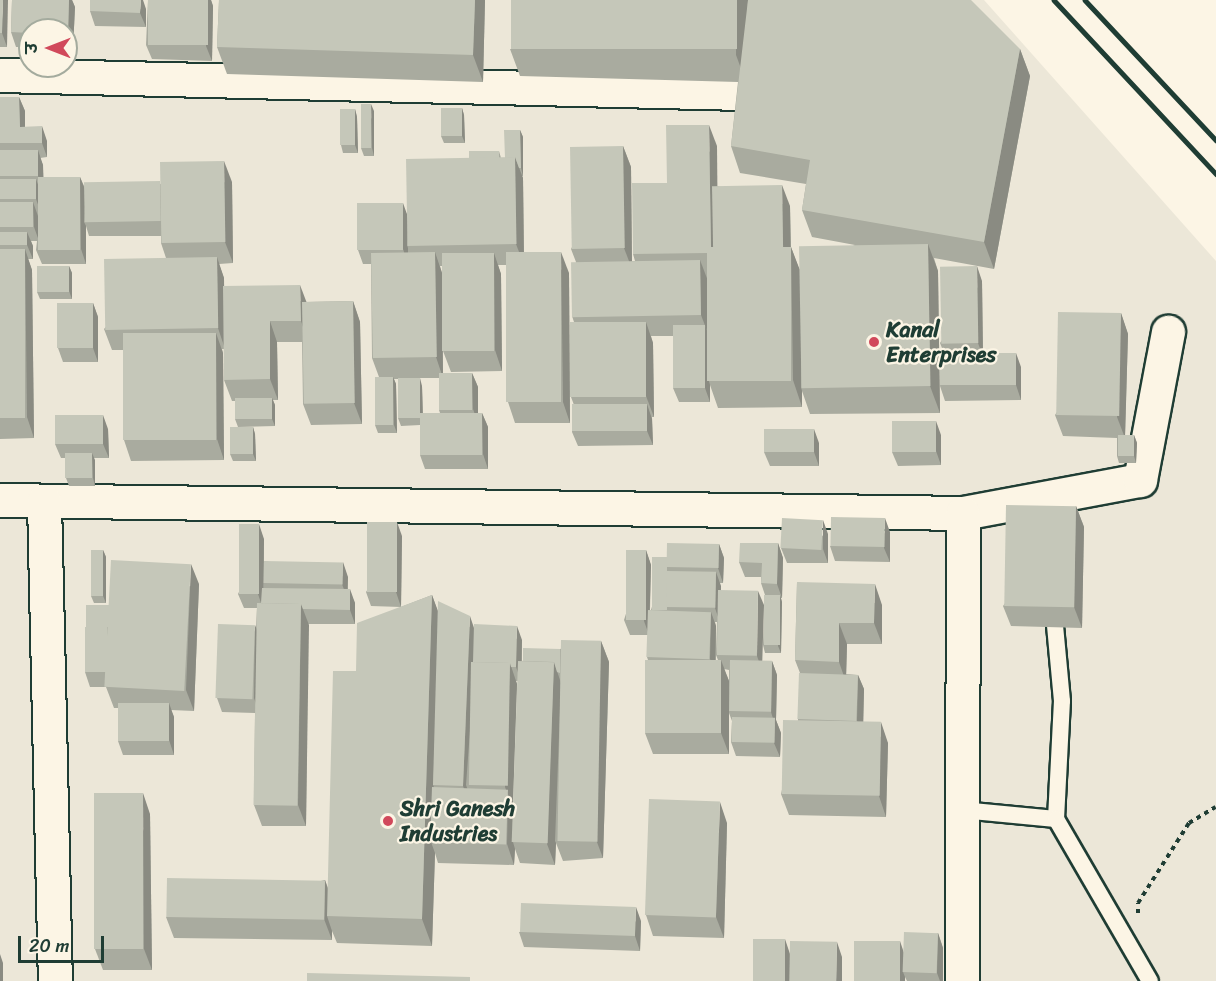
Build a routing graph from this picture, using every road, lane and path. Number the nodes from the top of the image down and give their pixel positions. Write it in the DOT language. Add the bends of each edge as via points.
graph roads {
  1 [pos="0,75"];
  2 [pos="742,93"];
  3 [pos="1168,332"];
  4 [pos="0,500"];
  5 [pos="44,501"];
  6 [pos="963,513"];
  7 [pos="1055,626"];
  8 [pos="1216,807"];
  9 [pos="962,810"];
  10 [pos="1056,819"];
  11 [pos="1138,965"];
  12 [pos="55,981"];
  13 [pos="962,981"];
  14 [pos="1150,981"];
  1 -- 2 [label="street"];
  3 -- 6 [label="street" via="1140,480"];
  4 -- 5 [label="street"];
  5 -- 6 [label="street"];
  5 -- 12 [label="street"];
  6 -- 9 [label="street"];
  7 -- 10 [label="lane" via="1062,701"];
  8 -- 11 [label="path" via="1189,822 1138,903"];
  9 -- 10 [label="lane"];
  9 -- 13 [label="street"];
  10 -- 11 [label="lane"];
  11 -- 14 [label="lane"];
}
